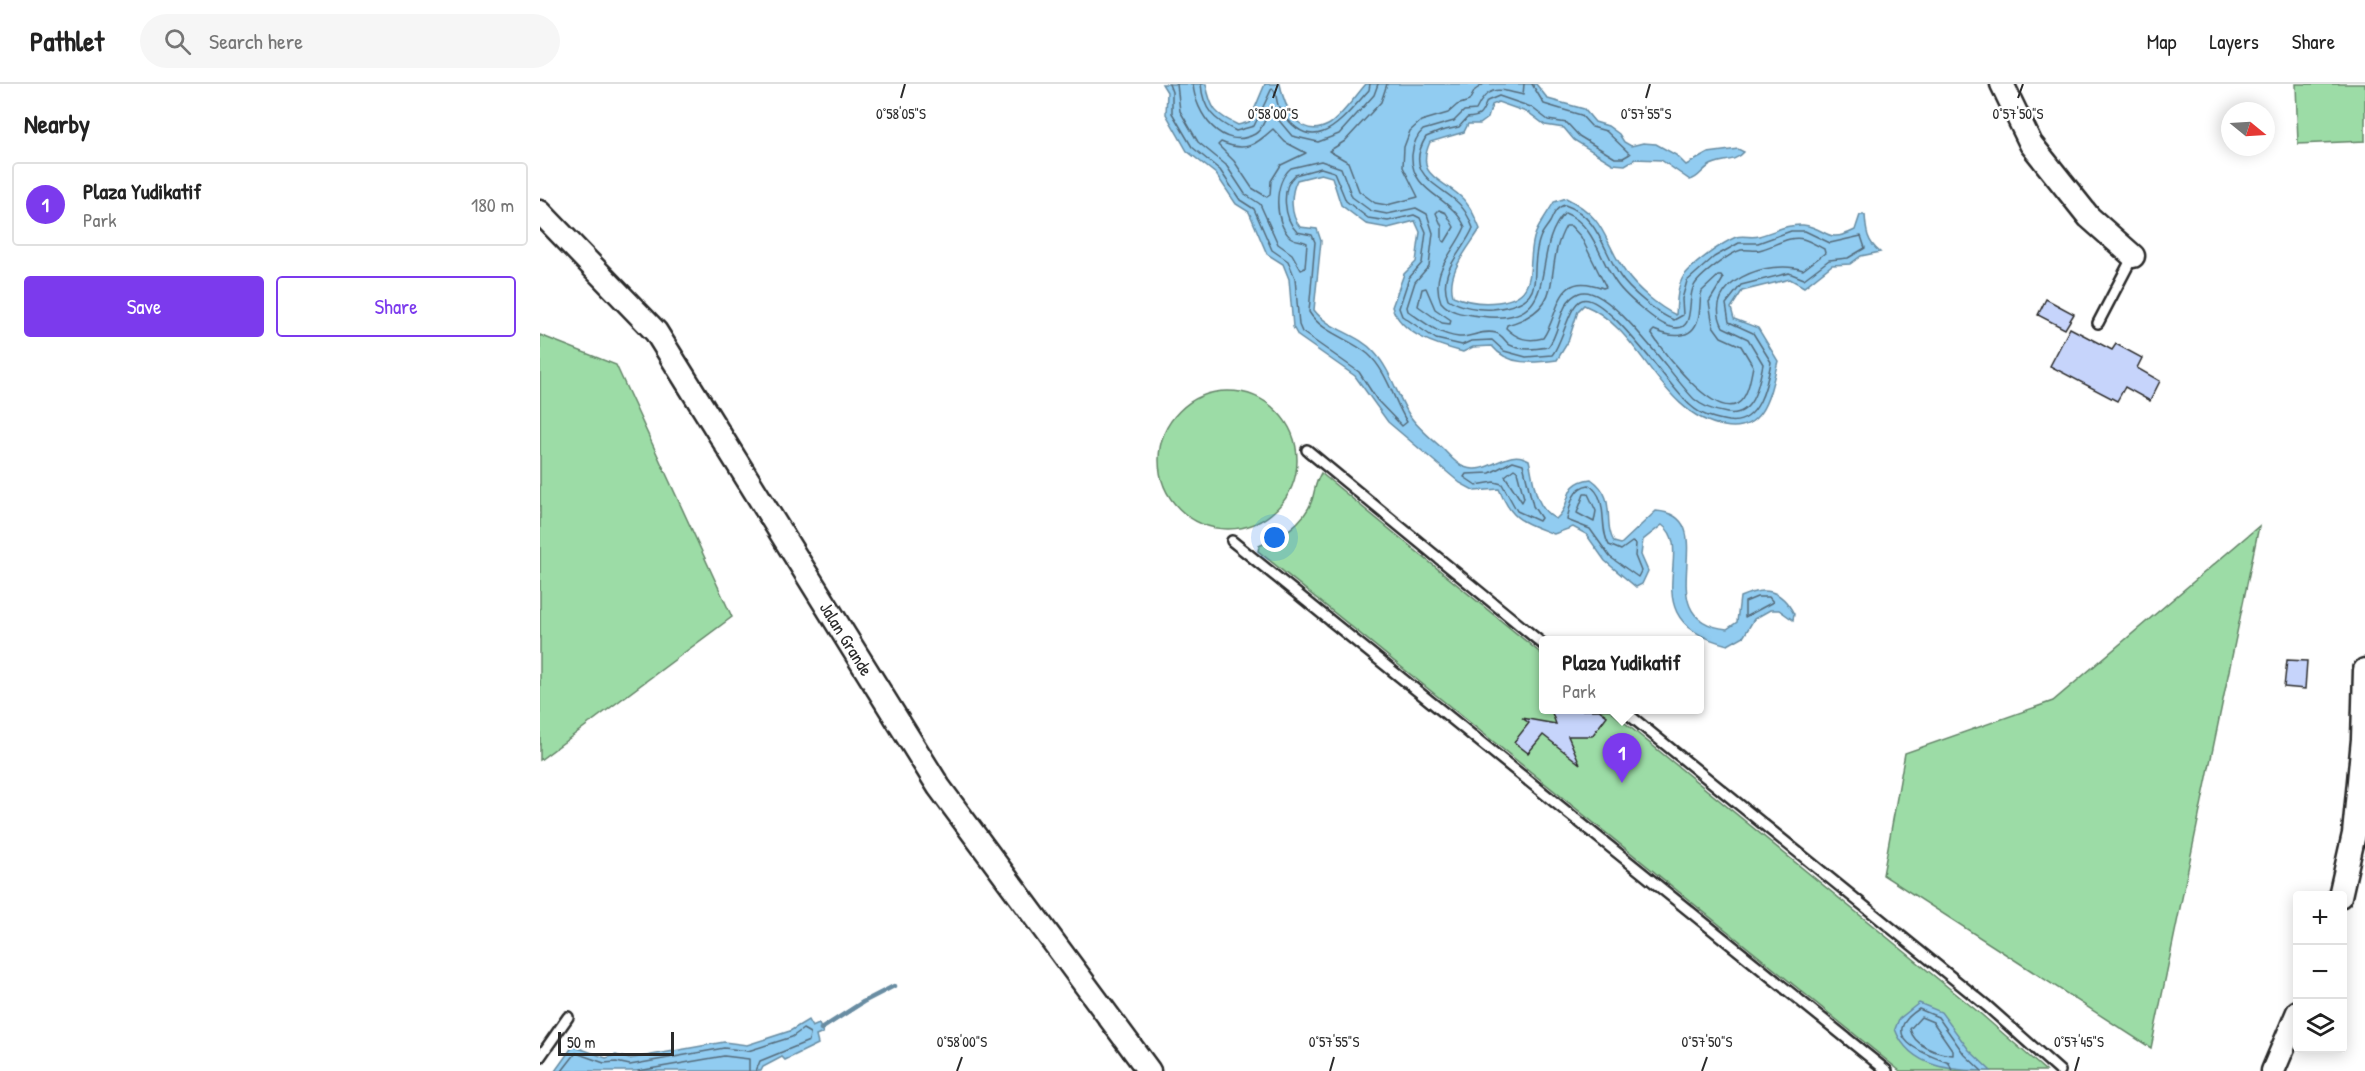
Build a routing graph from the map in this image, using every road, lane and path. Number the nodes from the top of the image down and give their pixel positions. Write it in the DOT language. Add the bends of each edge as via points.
graph roads {
  1 [pos="2002,84"];
  2 [pos="540,212"];
  3 [pos="2133,256"];
  4 [pos="2098,323"];
  5 [pos="1307,450"];
  6 [pos="1233,541"];
  7 [pos="1539,641"];
  8 [pos="2365,670"];
  9 [pos="1628,714"];
  10 [pos="2341,891"];
  11 [pos="568,1017"];
  12 [pos="2293,1024"];
  13 [pos="540,1057"];
  14 [pos="1149,1071"];
  15 [pos="1887,1071"];
  16 [pos="2060,1071"];
  17 [pos="2273,1071"];
  1 -- 3 [label="street" via="2031,144 2089,218"];
  2 -- 14 [label="street, Jalan Grande" via="657,332 939,788"];
  3 -- 4 [label="lane"];
  5 -- 7 [label="lane"];
  6 -- 15 [label="lane"];
  8 -- 10 [label="street" via="2354,834"];
  9 -- 16 [label="lane" via="1988,1006"];
  11 -- 13 [label="lane"];
  12 -- 17 [label="street"];
}
